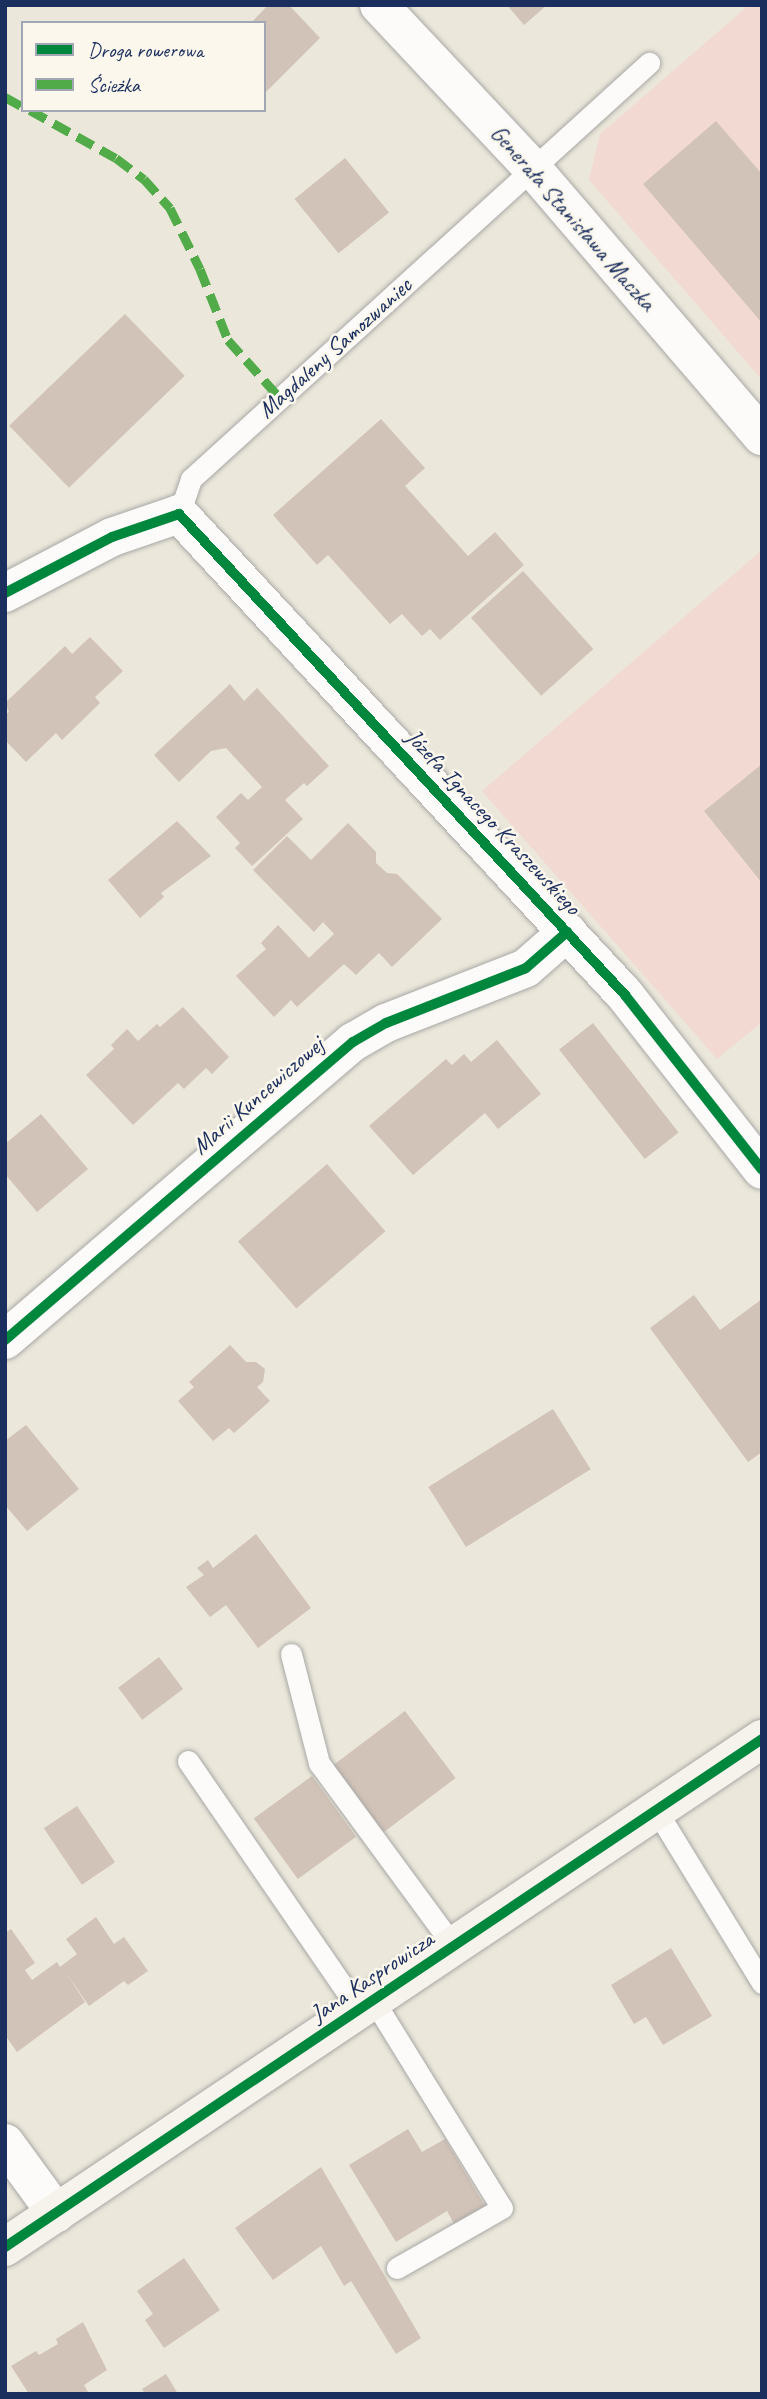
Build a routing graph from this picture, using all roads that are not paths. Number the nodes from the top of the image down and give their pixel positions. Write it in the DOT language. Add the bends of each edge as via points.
graph roads {
  1 [pos="379,5"];
  2 [pos="649,62"];
  3 [pos="533,169"];
  4 [pos="762,436"];
  5 [pos="179,514"];
  6 [pos="5,593"];
  7 [pos="567,932"];
  8 [pos="762,1170"];
  9 [pos="5,1339"];
  10 [pos="291,1654"];
  11 [pos="762,1739"];
  12 [pos="188,1761"];
  13 [pos="656,1810"];
  14 [pos="454,1947"];
  15 [pos="762,1983"];
  16 [pos="367,2006"];
  17 [pos="5,2143"];
  18 [pos="56,2213"];
  19 [pos="5,2247"];
  20 [pos="397,2269"];
  1 -- 3 [label="street, Generała Stanisława Maczka"];
  2 -- 3 [label="lane, Magdaleny Samozwaniec"];
  3 -- 4 [label="street, Generała Stanisława Maczka"];
  3 -- 5 [label="lane, Magdaleny Samozwaniec" via="191,479"];
  5 -- 6 [label="street" via="112,537"];
  5 -- 7 [label="street, Józefa Ignacego Kraszewskiego"];
  7 -- 8 [label="street, Józefa Ignacego Kraszewskiego" via="625,995"];
  7 -- 9 [label="street, Marii Kuncewiczowej" via="526,968 386,1023 353,1042"];
  10 -- 14 [label="lane" via="319,1763"];
  11 -- 13 [label="street, Jana Kasprowicza"];
  12 -- 16 [label="lane"];
  13 -- 14 [label="street, Jana Kasprowicza"];
  13 -- 15 [label="lane"];
  14 -- 16 [label="street, Jana Kasprowicza"];
  16 -- 18 [label="street, Jana Kasprowicza"];
  16 -- 20 [label="lane" via="502,2208"];
  17 -- 18 [label="street"];
  18 -- 19 [label="street, Jana Kasprowicza"];
}
